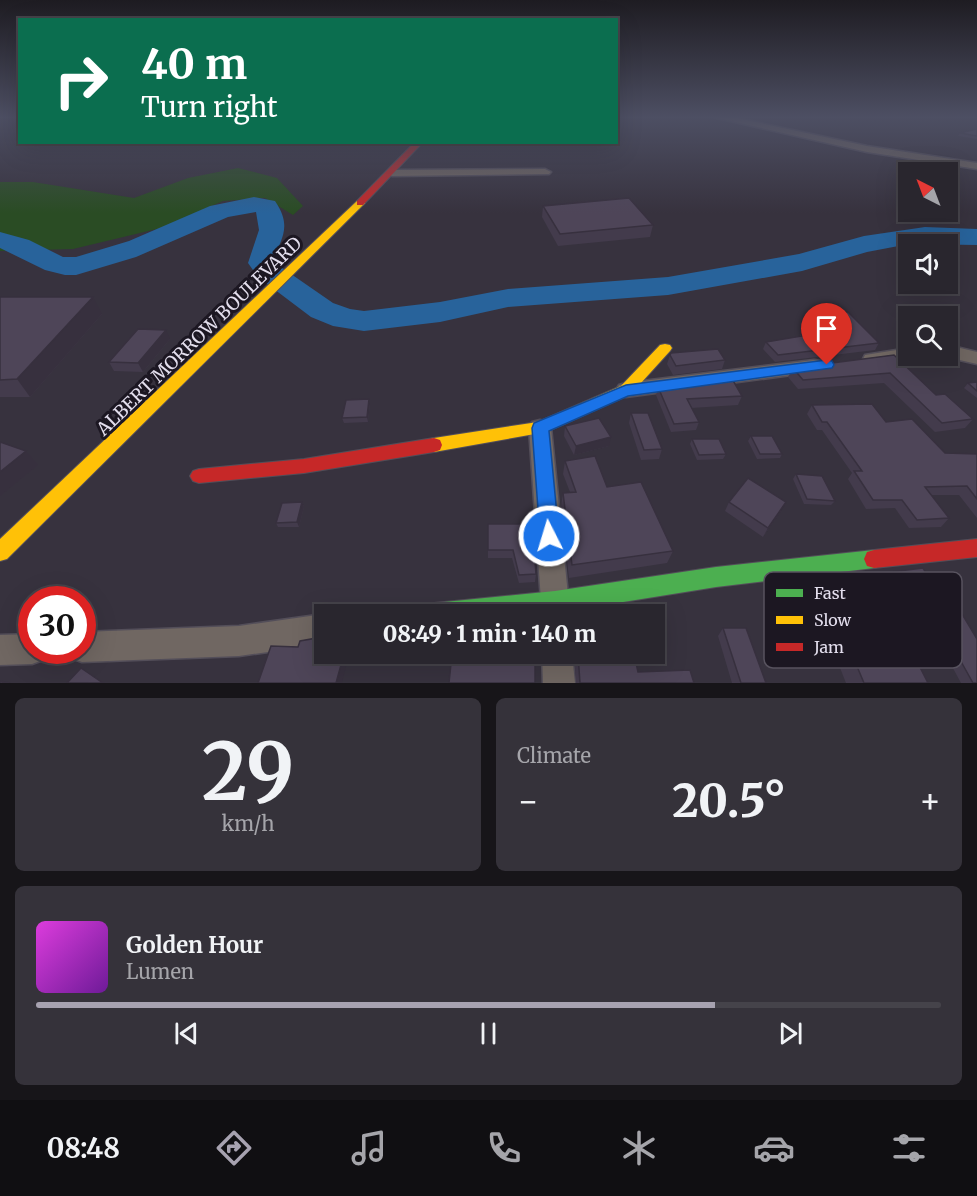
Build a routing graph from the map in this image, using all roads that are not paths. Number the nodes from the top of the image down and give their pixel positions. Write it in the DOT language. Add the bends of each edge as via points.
graph roads {
  1 [pos="414,149"];
  2 [pos="866,149"];
  3 [pos="977,166"];
  4 [pos="545,171"];
  5 [pos="392,173"];
  6 [pos="665,348"];
  7 [pos="898,356"];
  8 [pos="626,390"];
  9 [pos="540,428"];
  10 [pos="199,476"];
  11 [pos="977,548"];
  12 [pos="0,552"];
  13 [pos="555,604"];
  14 [pos="576,604"];
  15 [pos="314,630"];
  16 [pos="96,646"];
  17 [pos="18,649"];
  18 [pos="0,650"];
  19 [pos="558,664"];
  20 [pos="559,683"];
  1 -- 5 [label="main road, ALBERT MORROW BOULEVARD"];
  2 -- 3 [label="street"];
  4 -- 5 [label="street"];
  5 -- 12 [label="main road, ALBERT MORROW BOULEVARD"];
  6 -- 8 [label="main road"];
  7 -- 8 [label="street"];
  8 -- 9 [label="main road"];
  9 -- 10 [label="main road" via="304,466"];
  9 -- 13 [label="street"];
  11 -- 14 [label="main road" via="716,577"];
  15 -- 16 [label="street" via="239,641"];
  17 -- 18 [label="street"];
  19 -- 20 [label="street"];
}
